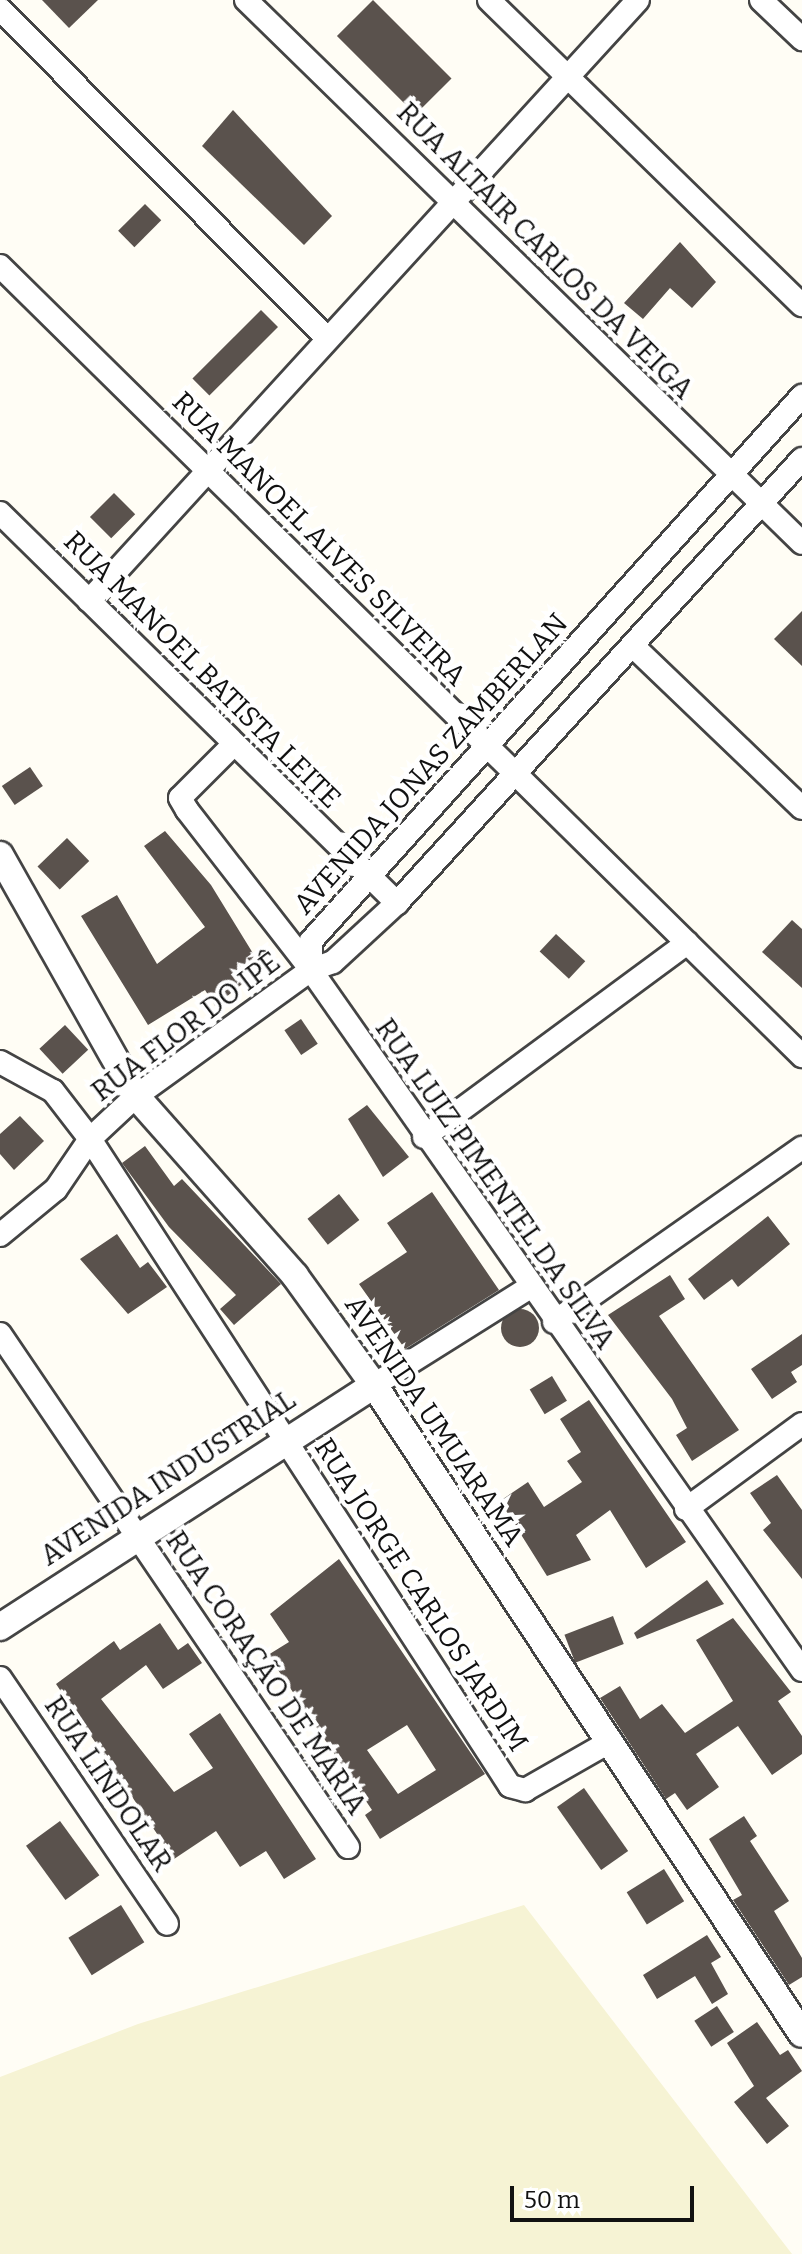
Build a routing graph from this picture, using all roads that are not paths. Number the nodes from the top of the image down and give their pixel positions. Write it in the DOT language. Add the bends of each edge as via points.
graph roads {
  1 [pos="246,0"];
  2 [pos="489,0"];
  3 [pos="638,0"];
  4 [pos="761,0"];
  5 [pos="0,9"];
  6 [pos="802,39"];
  7 [pos="566,74"];
  8 [pos="452,200"];
  9 [pos="0,266"];
  10 [pos="802,305"];
  11 [pos="327,338"];
  12 [pos="802,396"];
  13 [pos="802,459"];
  14 [pos="208,470"];
  15 [pos="731,476"];
  16 [pos="763,505"];
  17 [pos="0,513"];
  18 [pos="802,543"];
  19 [pos="89,601"];
  20 [pos="633,646"];
  21 [pos="234,744"];
  22 [pos="488,747"];
  23 [pos="516,774"];
  24 [pos="802,808"];
  25 [pos="0,855"];
  26 [pos="368,876"];
  27 [pos="397,903"];
  28 [pos="687,943"];
  29 [pos="311,970"];
  30 [pos="802,1056"];
  31 [pos="0,1062"];
  32 [pos="136,1096"];
  33 [pos="424,1137"];
  34 [pos="90,1139"];
  35 [pos="802,1148"];
  36 [pos="0,1235"];
  37 [pos="530,1287"];
  38 [pos="554,1322"];
  39 [pos="0,1334"];
  40 [pos="374,1385"];
  41 [pos="802,1424"];
  42 [pos="283,1438"];
  43 [pos="686,1509"];
  44 [pos="136,1536"];
  45 [pos="0,1627"];
  46 [pos="802,1670"];
  47 [pos="0,1678"];
  48 [pos="611,1741"];
  49 [pos="348,1847"];
  50 [pos="167,1924"];
  51 [pos="802,2034"];
  1 -- 8 [label="street, RUA ALTAIR CARLOS DA VEIGA"];
  2 -- 7 [label="street"];
  3 -- 7 [label="street"];
  4 -- 6 [label="street"];
  5 -- 11 [label="street"];
  7 -- 8 [label="street"];
  7 -- 10 [label="street"];
  8 -- 11 [label="street"];
  8 -- 15 [label="street, RUA ALTAIR CARLOS DA VEIGA"];
  9 -- 14 [label="street, RUA MANOEL ALVES SILVEIRA"];
  11 -- 14 [label="street"];
  12 -- 15 [label="street, AVENIDA JONAS ZAMBERLAN"];
  13 -- 16 [label="street"];
  14 -- 19 [label="street"];
  14 -- 22 [label="street, RUA MANOEL ALVES SILVEIRA"];
  15 -- 16 [label="street, RUA ALTAIR CARLOS DA VEIGA"];
  15 -- 22 [label="street, AVENIDA JONAS ZAMBERLAN"];
  16 -- 18 [label="street, RUA ALTAIR CARLOS DA VEIGA"];
  16 -- 20 [label="street"];
  17 -- 19 [label="street, RUA MANOEL BATISTA LEITE"];
  19 -- 21 [label="street, RUA MANOEL BATISTA LEITE"];
  20 -- 23 [label="street"];
  20 -- 24 [label="street"];
  21 -- 26 [label="street, RUA MANOEL BATISTA LEITE"];
  21 -- 29 [label="street, RUA LUIZ PIMENTEL DA SILVA" via="180,798"];
  22 -- 23 [label="street, RUA MANOEL ALVES SILVEIRA"];
  22 -- 26 [label="street, AVENIDA JONAS ZAMBERLAN"];
  23 -- 27 [label="street"];
  23 -- 28 [label="street, RUA MANOEL ALVES SILVEIRA"];
  25 -- 32 [label="street, AVENIDA UMUARAMA"];
  26 -- 27 [label="street, RUA MANOEL BATISTA LEITE"];
  26 -- 29 [label="street, AVENIDA JONAS ZAMBERLAN" via="311,941"];
  27 -- 29 [label="street" via="333,962"];
  28 -- 30 [label="street, RUA MANOEL ALVES SILVEIRA"];
  28 -- 33 [label="street"];
  29 -- 32 [label="street, RUA FLOR DO IPÊ"];
  29 -- 33 [label="street, RUA LUIZ PIMENTEL DA SILVA"];
  31 -- 34 [label="street, RUA JORGE CARLOS JARDIM" via="53,1091"];
  32 -- 34 [label="street, RUA FLOR DO IPÊ"];
  32 -- 40 [label="street, AVENIDA UMUARAMA" via="295,1276"];
  33 -- 37 [label="street, RUA LUIZ PIMENTEL DA SILVA"];
  34 -- 36 [label="street, RUA FLOR DO IPÊ" via="56,1189"];
  34 -- 42 [label="street, RUA JORGE CARLOS JARDIM"];
  35 -- 38 [label="street"];
  37 -- 38 [label="street, RUA LUIZ PIMENTEL DA SILVA"];
  37 -- 40 [label="street"];
  38 -- 43 [label="street, RUA LUIZ PIMENTEL DA SILVA"];
  39 -- 44 [label="street, RUA CORAÇÃO DE MARIA"];
  40 -- 42 [label="street, AVENIDA INDUSTRIAL"];
  40 -- 48 [label="street, AVENIDA UMUARAMA"];
  41 -- 43 [label="street"];
  42 -- 44 [label="street, AVENIDA INDUSTRIAL"];
  42 -- 48 [label="street, RUA JORGE CARLOS JARDIM" via="510,1786 525,1790"];
  43 -- 46 [label="street, RUA LUIZ PIMENTEL DA SILVA"];
  44 -- 45 [label="street, AVENIDA INDUSTRIAL"];
  44 -- 49 [label="street, RUA CORAÇÃO DE MARIA"];
  47 -- 50 [label="street, RUA LINDOLAR"];
  48 -- 51 [label="street, AVENIDA UMUARAMA"];
}
